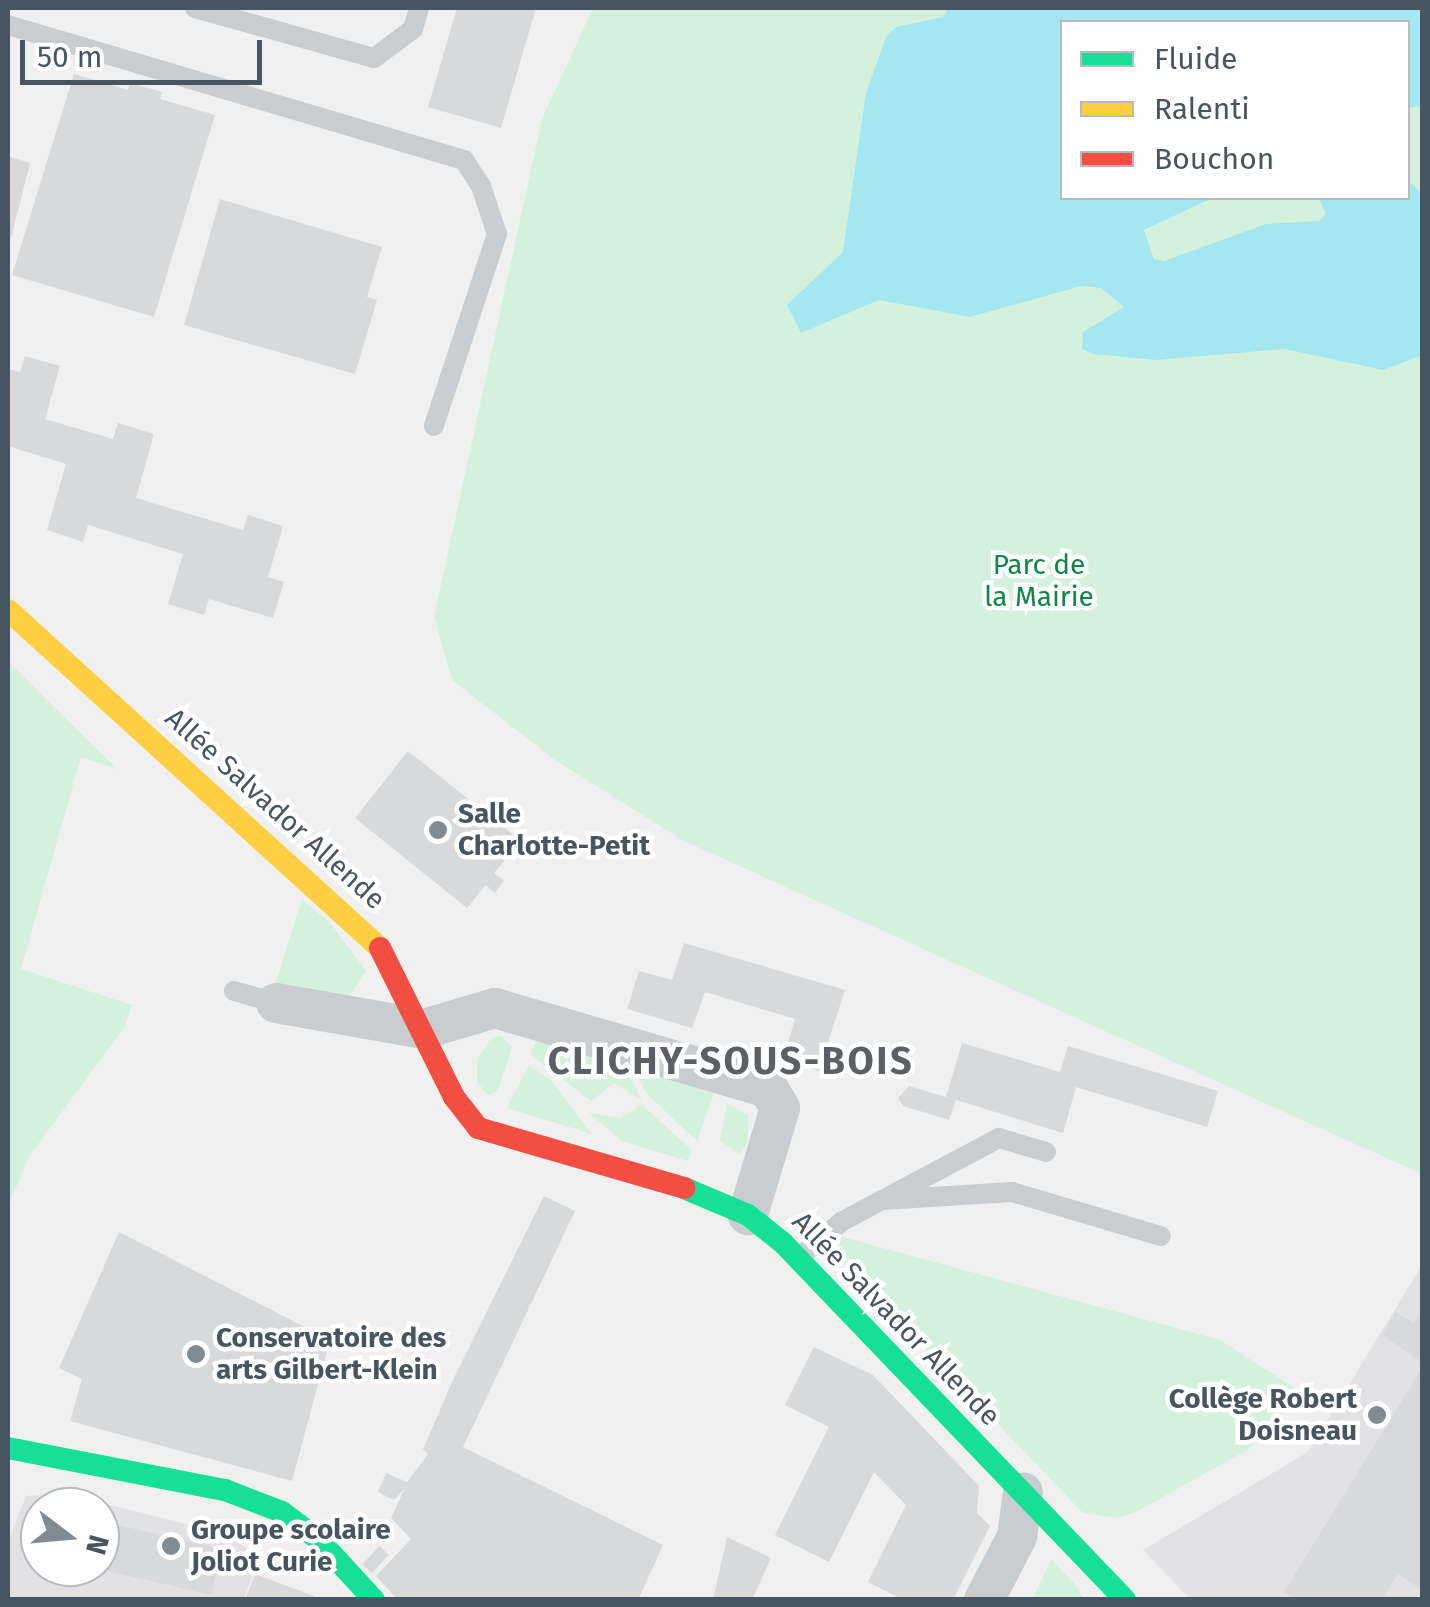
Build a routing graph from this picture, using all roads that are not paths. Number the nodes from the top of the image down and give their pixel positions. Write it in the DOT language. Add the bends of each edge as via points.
graph roads {
  1 [pos="195,8"];
  2 [pos="418,8"];
  3 [pos="8,25"];
  4 [pos="434,426"];
  5 [pos="8,610"];
  6 [pos="234,991"];
  7 [pos="276,1003"];
  8 [pos="424,1029"];
  9 [pos="1046,1152"];
  10 [pos="882,1200"];
  11 [pos="748,1215"];
  12 [pos="1161,1236"];
  13 [pos="798,1258"];
  14 [pos="12,1448"];
  15 [pos="8,1472"];
  16 [pos="1023,1492"];
  17 [pos="1116,1595"];
  18 [pos="374,1600"];
  19 [pos="984,1600"];
  1 -- 2 [label="lane" via="374,58 414,29"];
  3 -- 4 [label="lane" via="464,160 497,234"];
  5 -- 8 [label="street, Allée Salvador Allende" via="375,938"];
  6 -- 7 [label="lane"];
  7 -- 8 [label="street"];
  8 -- 11 [label="street, Allée Salvador Allende" via="454,1097 478,1128 691,1190"];
  8 -- 11 [label="street" via="495,1008 768,1088 780,1108"];
  9 -- 10 [label="lane" via="999,1138"];
  10 -- 12 [label="lane" via="1012,1192"];
  10 -- 13 [label="lane" via="840,1222"];
  11 -- 13 [label="street, Allée Salvador Allende"];
  13 -- 16 [label="street, Allée Salvador Allende"];
  14 -- 15 [label="lane"];
  14 -- 18 [label="street" via="224,1490 282,1512 318,1538"];
  16 -- 17 [label="street, Allée Salvador Allende"];
  16 -- 19 [label="street" via="1018,1537"];
}
